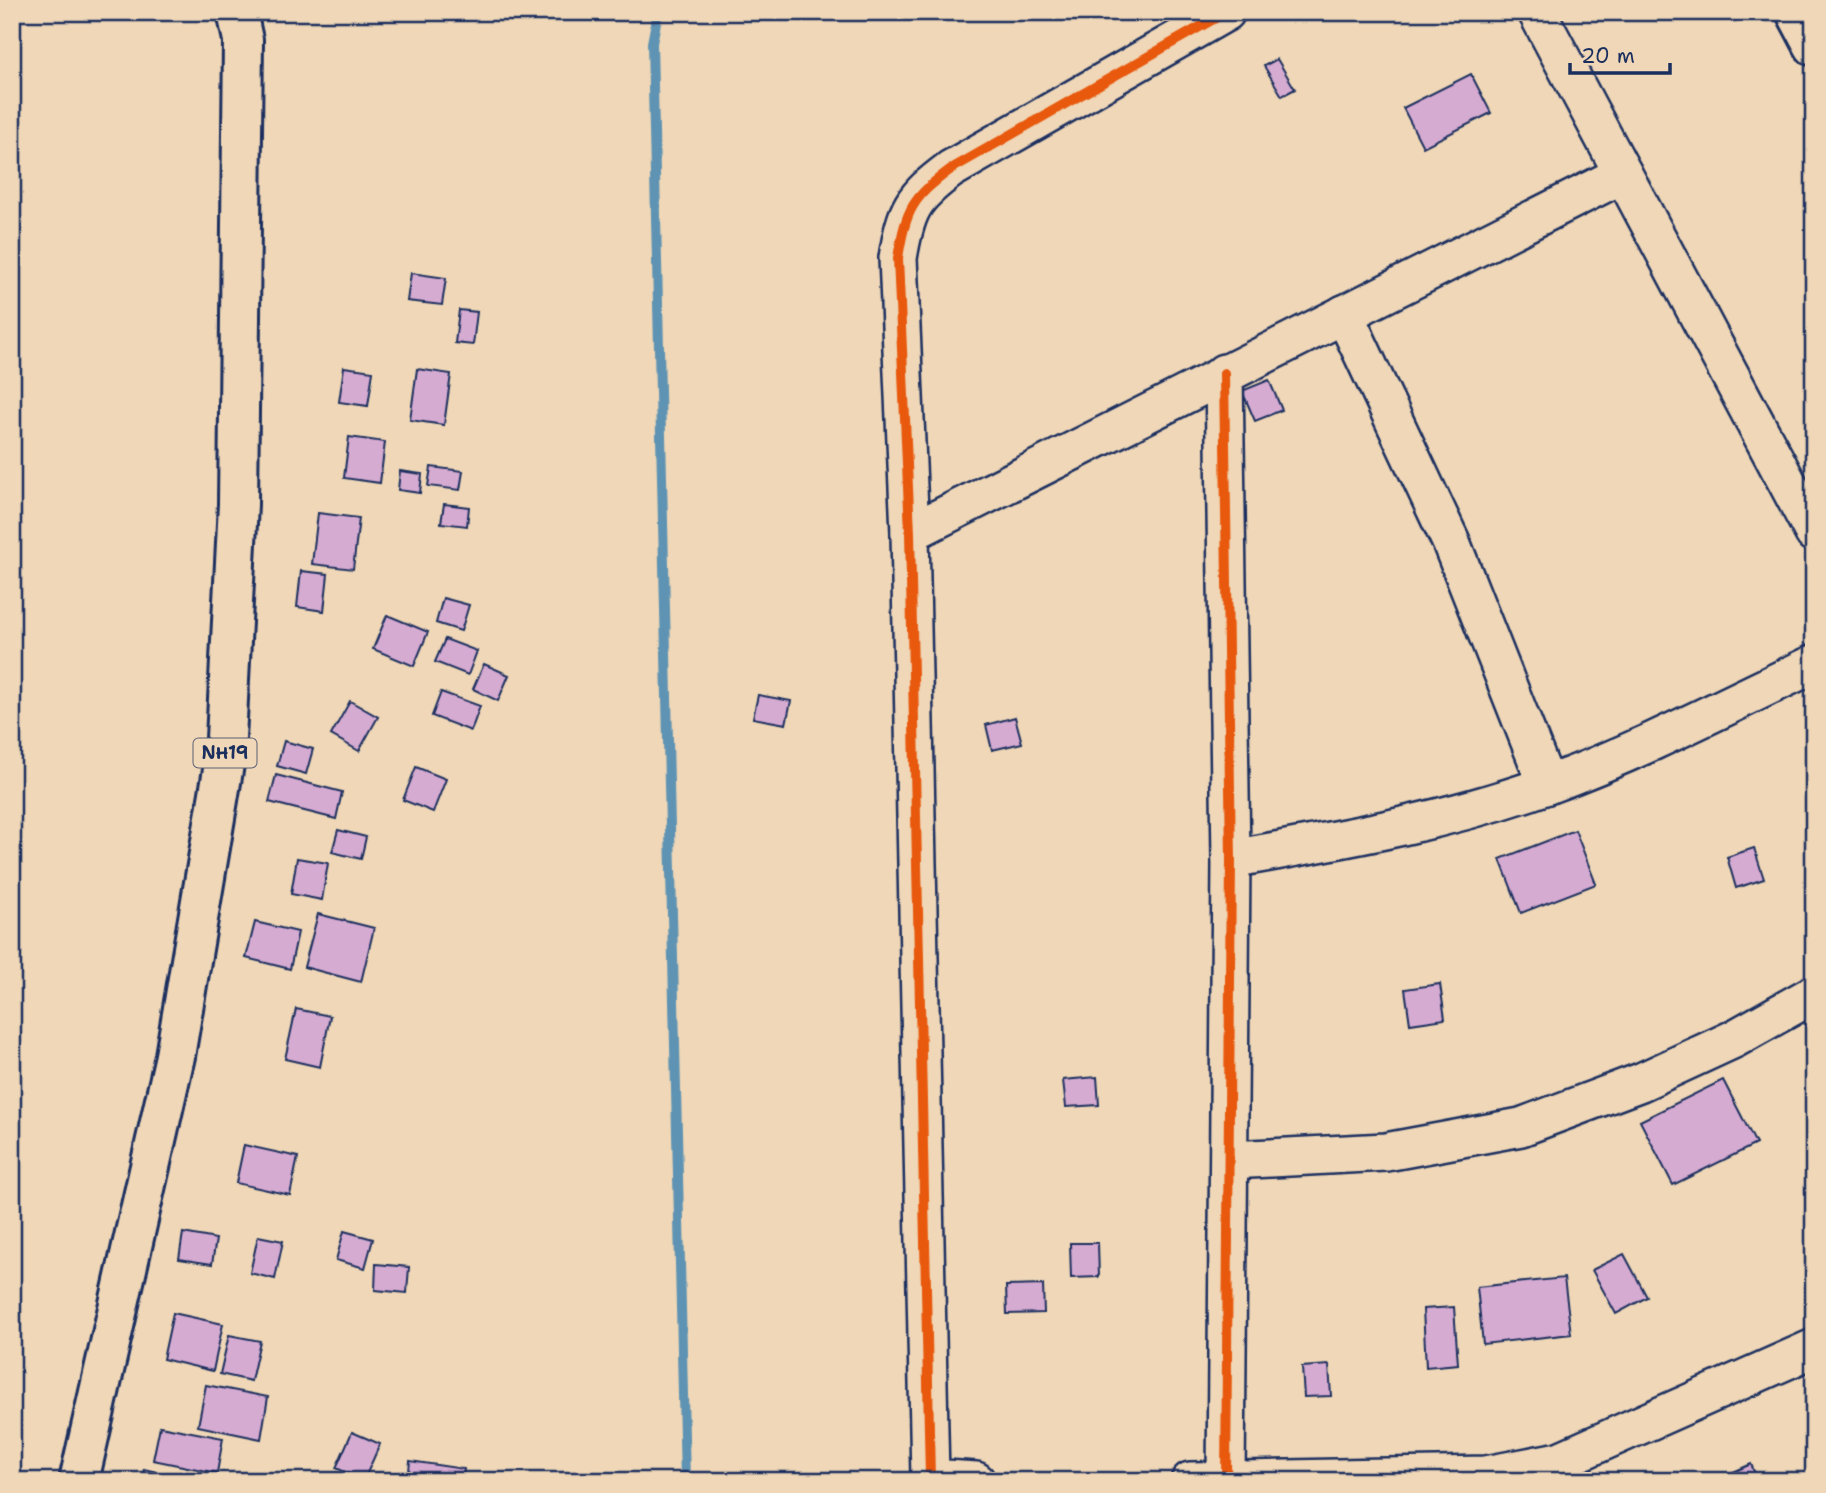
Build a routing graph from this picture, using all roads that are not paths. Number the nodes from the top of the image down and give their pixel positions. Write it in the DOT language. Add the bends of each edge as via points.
graph roads {
  1 [pos="237,12"];
  2 [pos="1226,12"];
  3 [pos="1537,12"];
  4 [pos="1796,12"];
  5 [pos="1814,46"];
  6 [pos="1623,174"];
  7 [pos="1345,314"];
  8 [pos="1224,373"];
  9 [pos="910,533"];
  10 [pos="1814,533"];
  11 [pos="1814,664"];
  12 [pos="1547,785"];
  13 [pos="1231,859"];
  14 [pos="1814,995"];
  15 [pos="1230,1160"];
  16 [pos="1814,1348"];
  17 [pos="930,1479"];
  18 [pos="1226,1480"];
  19 [pos="79,1481"];
  20 [pos="976,1481"];
  21 [pos="1190,1481"];
  1 -- 19 [label="main road, NH19" via="243,40 239,464 225,758 175,1056"];
  2 -- 9 [label="street" via="951,169 920,192 903,228 898,258"];
  3 -- 6 [label="street"];
  4 -- 5 [label="main road"];
  6 -- 7 [label="street"];
  6 -- 10 [label="street"];
  7 -- 8 [label="street"];
  7 -- 12 [label="street" via="1451,542"];
  8 -- 9 [label="street"];
  8 -- 13 [label="street"];
  9 -- 17 [label="street"];
  11 -- 12 [label="street"];
  12 -- 13 [label="street" via="1394,829"];
  13 -- 15 [label="street"];
  14 -- 15 [label="street" via="1734,1039 1640,1082 1521,1127 1386,1152"];
  15 -- 18 [label="street"];
  16 -- 18 [label="street" via="1559,1461 1486,1475"];
  17 -- 20 [label="street"];
  18 -- 21 [label="street"];
}
